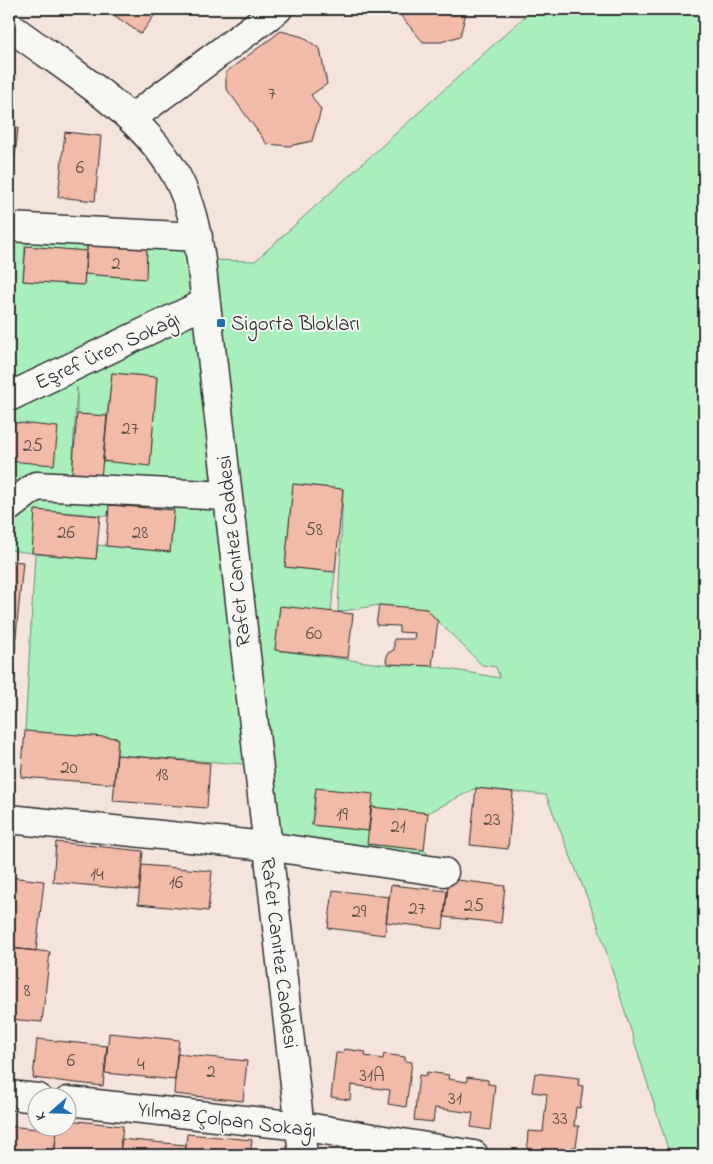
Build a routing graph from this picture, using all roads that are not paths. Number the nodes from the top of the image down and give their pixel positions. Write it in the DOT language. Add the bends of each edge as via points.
graph roads {
  1 [pos="278,9"];
  2 [pos="9,26"];
  3 [pos="132,118"];
  4 [pos="9,227"];
  5 [pos="198,237"];
  6 [pos="206,303"];
  7 [pos="9,397"];
  8 [pos="227,496"];
  9 [pos="9,507"];
  10 [pos="9,819"];
  11 [pos="266,846"];
  12 [pos="444,872"];
  13 [pos="9,1095"];
  14 [pos="28,1097"];
  15 [pos="78,1102"];
  16 [pos="301,1126"];
  17 [pos="303,1155"];
  18 [pos="474,1155"];
  1 -- 3 [label="street"];
  2 -- 3 [label="street, Rafet Canıtez Caddesi"];
  3 -- 5 [label="street, Rafet Canıtez Caddesi" via="157,146 178,179"];
  4 -- 5 [label="street"];
  5 -- 6 [label="street, Rafet Canıtez Caddesi"];
  6 -- 7 [label="street, Eşref Üren Sokağı"];
  6 -- 8 [label="street, Rafet Canıtez Caddesi"];
  8 -- 9 [label="street" via="36,486"];
  8 -- 11 [label="street, Rafet Canıtez Caddesi"];
  10 -- 11 [label="street"];
  11 -- 12 [label="street"];
  11 -- 16 [label="street, Rafet Canıtez Caddesi"];
  13 -- 14 [label="street"];
  15 -- 16 [label="street, Yılmaz Çolpan Sokağı"];
  16 -- 17 [label="street, Rafet Canıtez Caddesi"];
  16 -- 18 [label="street, Yılmaz Çolpan Sokağı"];
}
